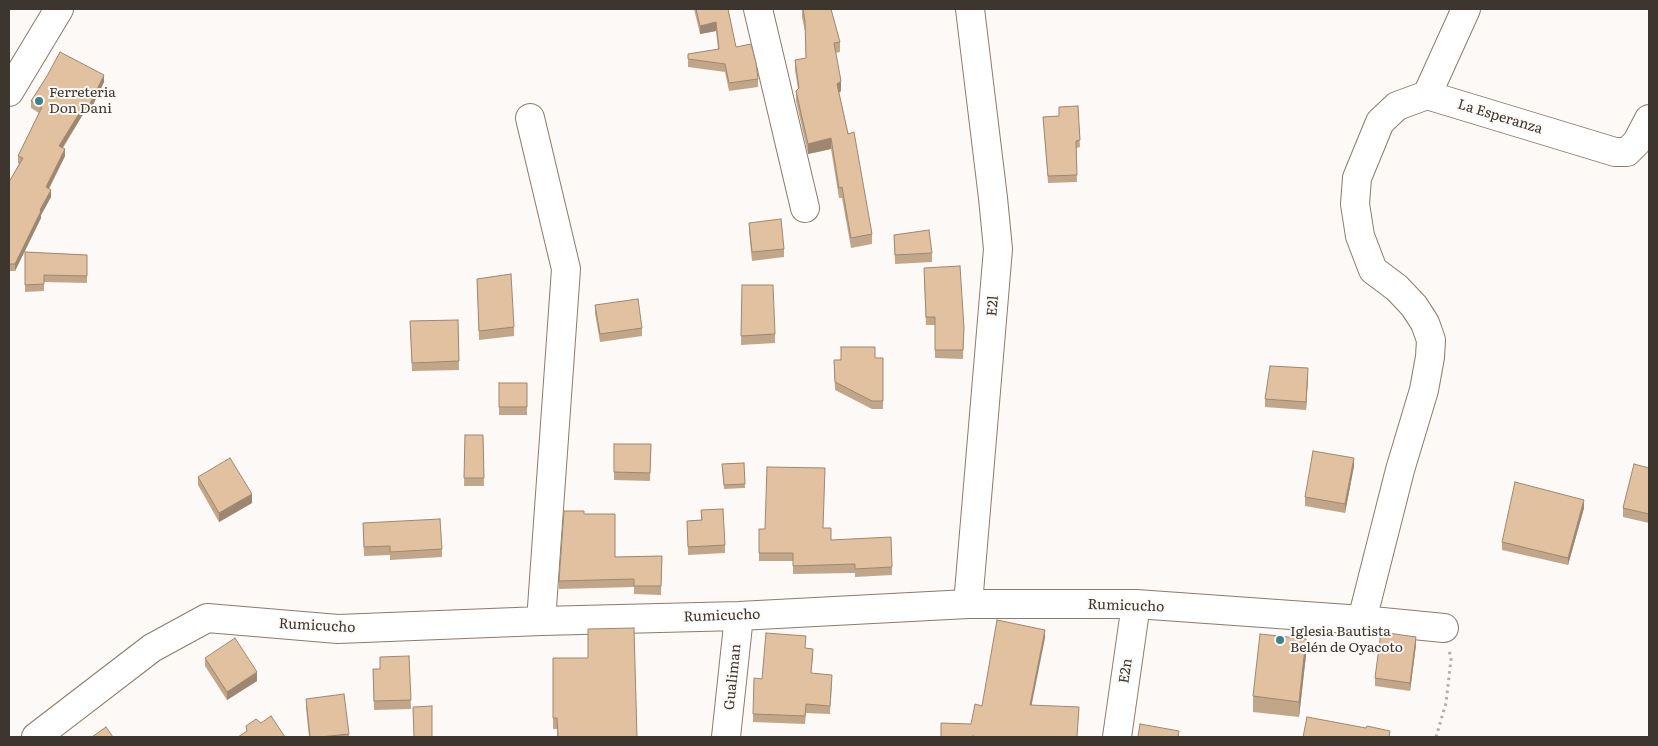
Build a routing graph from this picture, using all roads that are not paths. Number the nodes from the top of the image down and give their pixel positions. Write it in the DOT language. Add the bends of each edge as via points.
graph roads {
  1 [pos="59,9"];
  2 [pos="758,9"];
  3 [pos="970,9"];
  4 [pos="1466,9"];
  5 [pos="9,92"];
  6 [pos="1427,95"];
  7 [pos="530,118"];
  8 [pos="1649,120"];
  9 [pos="805,208"];
  10 [pos="968,604"];
  11 [pos="1136,604"];
  12 [pos="739,616"];
  13 [pos="1362,620"];
  14 [pos="541,621"];
  15 [pos="1444,628"];
  16 [pos="36,737"];
  17 [pos="726,737"];
  18 [pos="1117,737"];
  1 -- 5 [label="street"];
  2 -- 9 [label="street"];
  3 -- 10 [label="street, E2l" via="998,249"];
  4 -- 6 [label="street"];
  6 -- 8 [label="street, La Esperanza" via="1615,152 1627,152 1637,142"];
  6 -- 13 [label="street" via="1397,106 1380,122 1357,178 1355,204 1360,236 1372,270 1397,288 1414,306 1431,340 1424,390"];
  7 -- 14 [label="street" via="566,269"];
  10 -- 11 [label="street, Rumicucho"];
  10 -- 12 [label="street, Rumicucho"];
  11 -- 13 [label="street, Rumicucho"];
  11 -- 18 [label="street, E2n"];
  12 -- 14 [label="street, Rumicucho"];
  12 -- 17 [label="street, Gualiman"];
  13 -- 15 [label="street, Rumicucho"];
  14 -- 16 [label="street, Rumicucho" via="338,629 207,618 152,648"];
}
